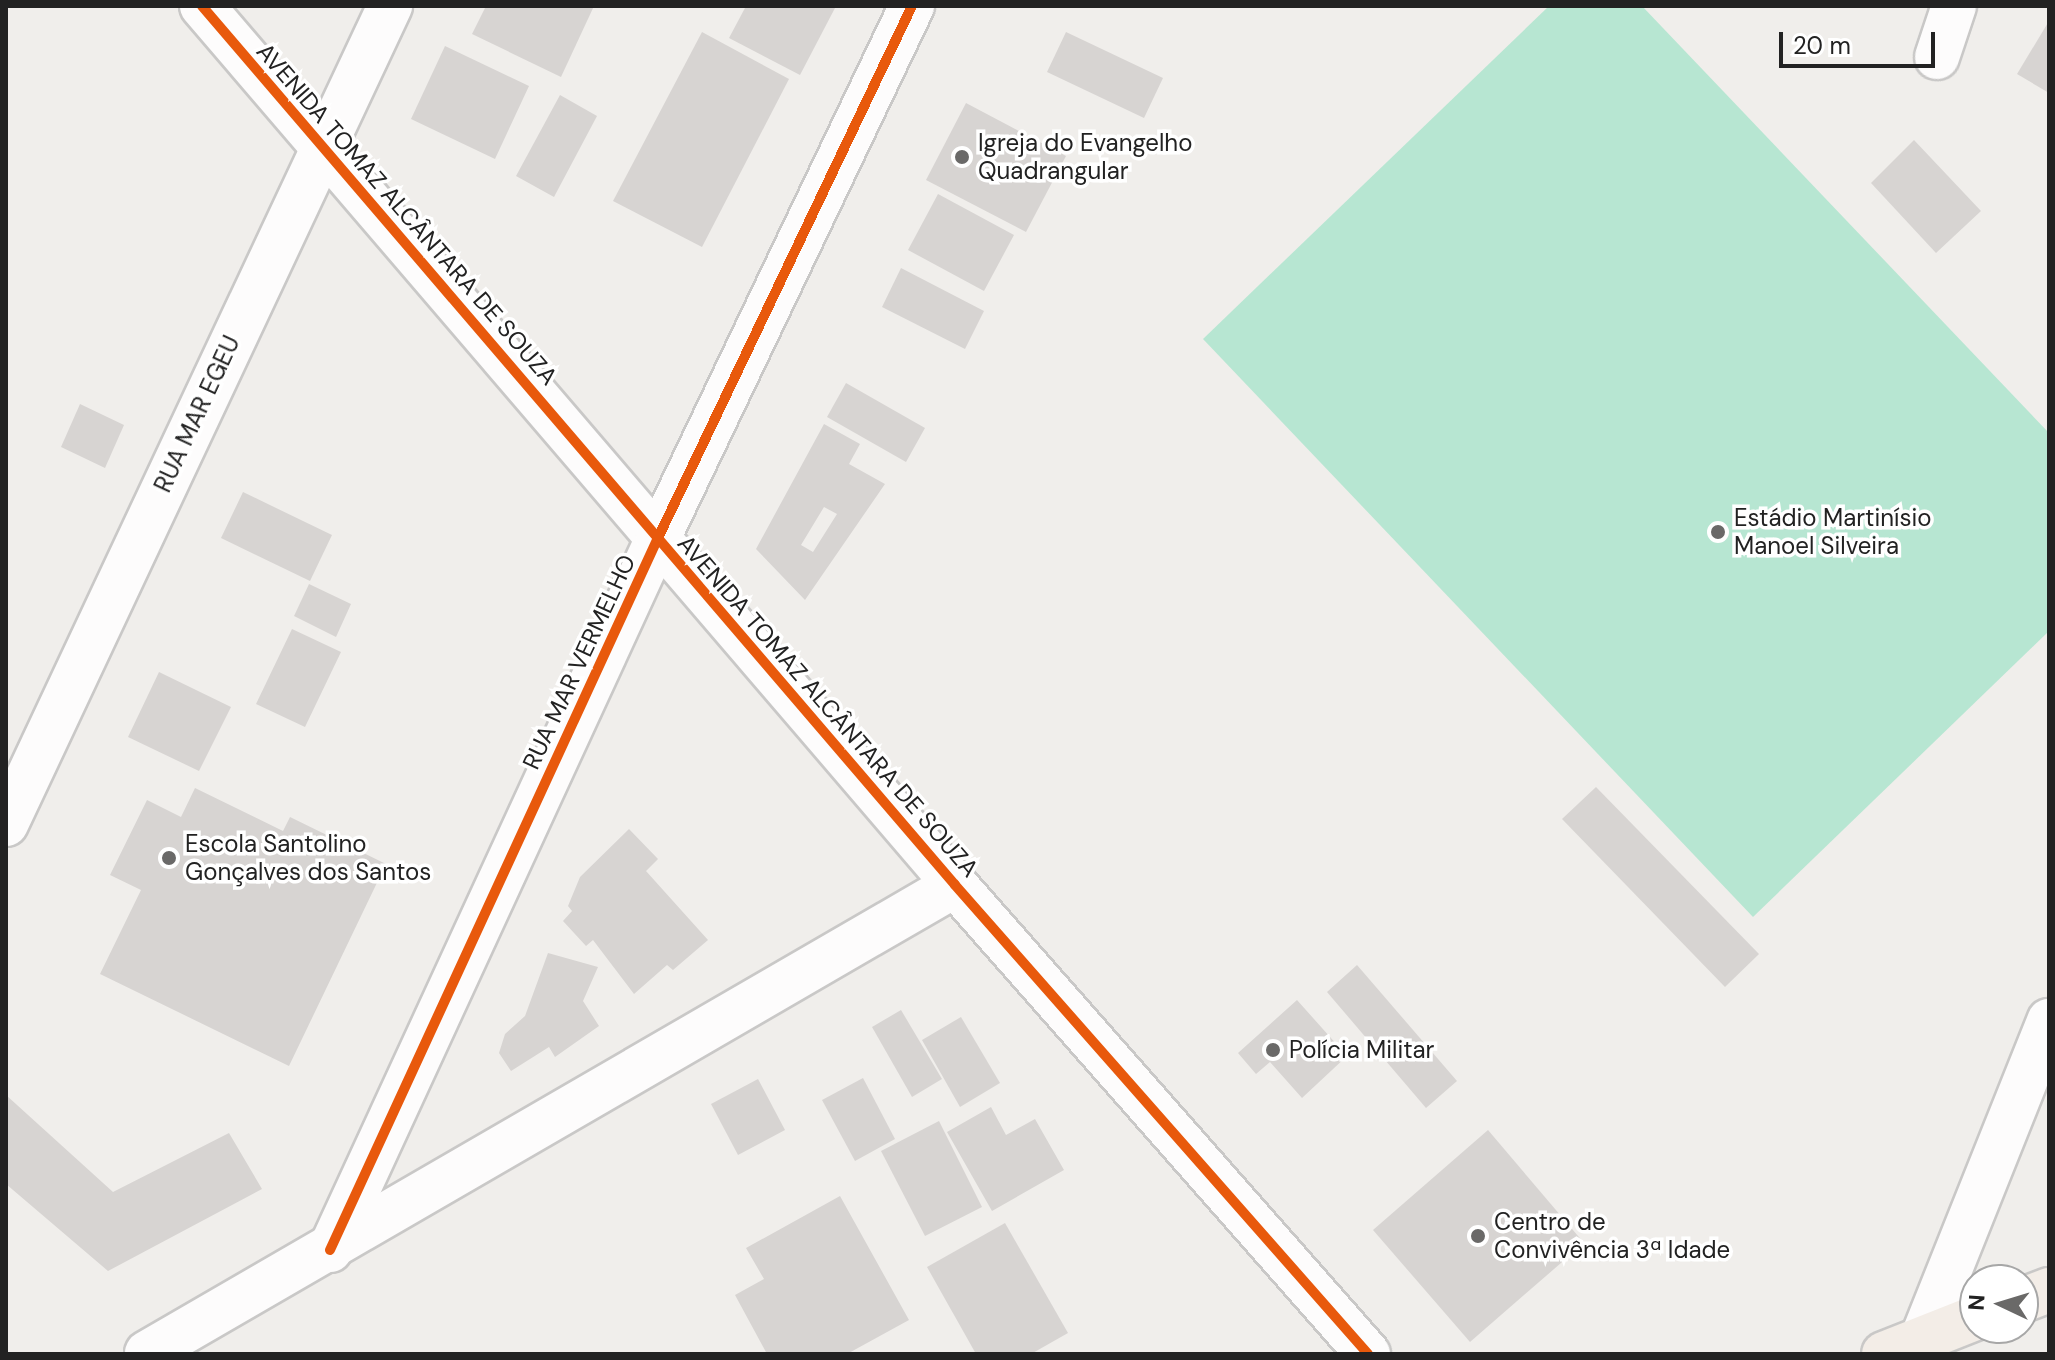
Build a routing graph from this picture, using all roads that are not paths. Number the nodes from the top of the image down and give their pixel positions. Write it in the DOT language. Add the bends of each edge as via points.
graph roads {
  1 [pos="202,6"];
  2 [pos="390,6"];
  3 [pos="912,6"];
  4 [pos="1954,6"];
  5 [pos="1937,57"];
  6 [pos="323,145"];
  7 [pos="658,538"];
  8 [pos="6,824"];
  9 [pos="955,885"];
  10 [pos="2049,1021"];
  11 [pos="330,1250"];
  12 [pos="1959,1325"];
  13 [pos="1907,1349"];
  14 [pos="147,1353"];
  15 [pos="1368,1354"];
  1 -- 6 [label="street, AVENIDA TOMAZ ALCÂNTARA DE SOUZA"];
  2 -- 6 [label="street, RUA MAR EGEU"];
  3 -- 7 [label="street, RUA MAR VERMELHO"];
  4 -- 5 [label="street"];
  6 -- 7 [label="street, AVENIDA TOMAZ ALCÂNTARA DE SOUZA"];
  6 -- 8 [label="street, RUA MAR EGEU"];
  7 -- 9 [label="street, AVENIDA TOMAZ ALCÂNTARA DE SOUZA"];
  7 -- 11 [label="street, RUA MAR VERMELHO"];
  9 -- 11 [label="street"];
  9 -- 15 [label="street, AVENIDA TOMAZ ALCÂNTARA DE SOUZA"];
  10 -- 13 [label="street"];
  11 -- 14 [label="street"];
  12 -- 13 [label="main road"];
}
